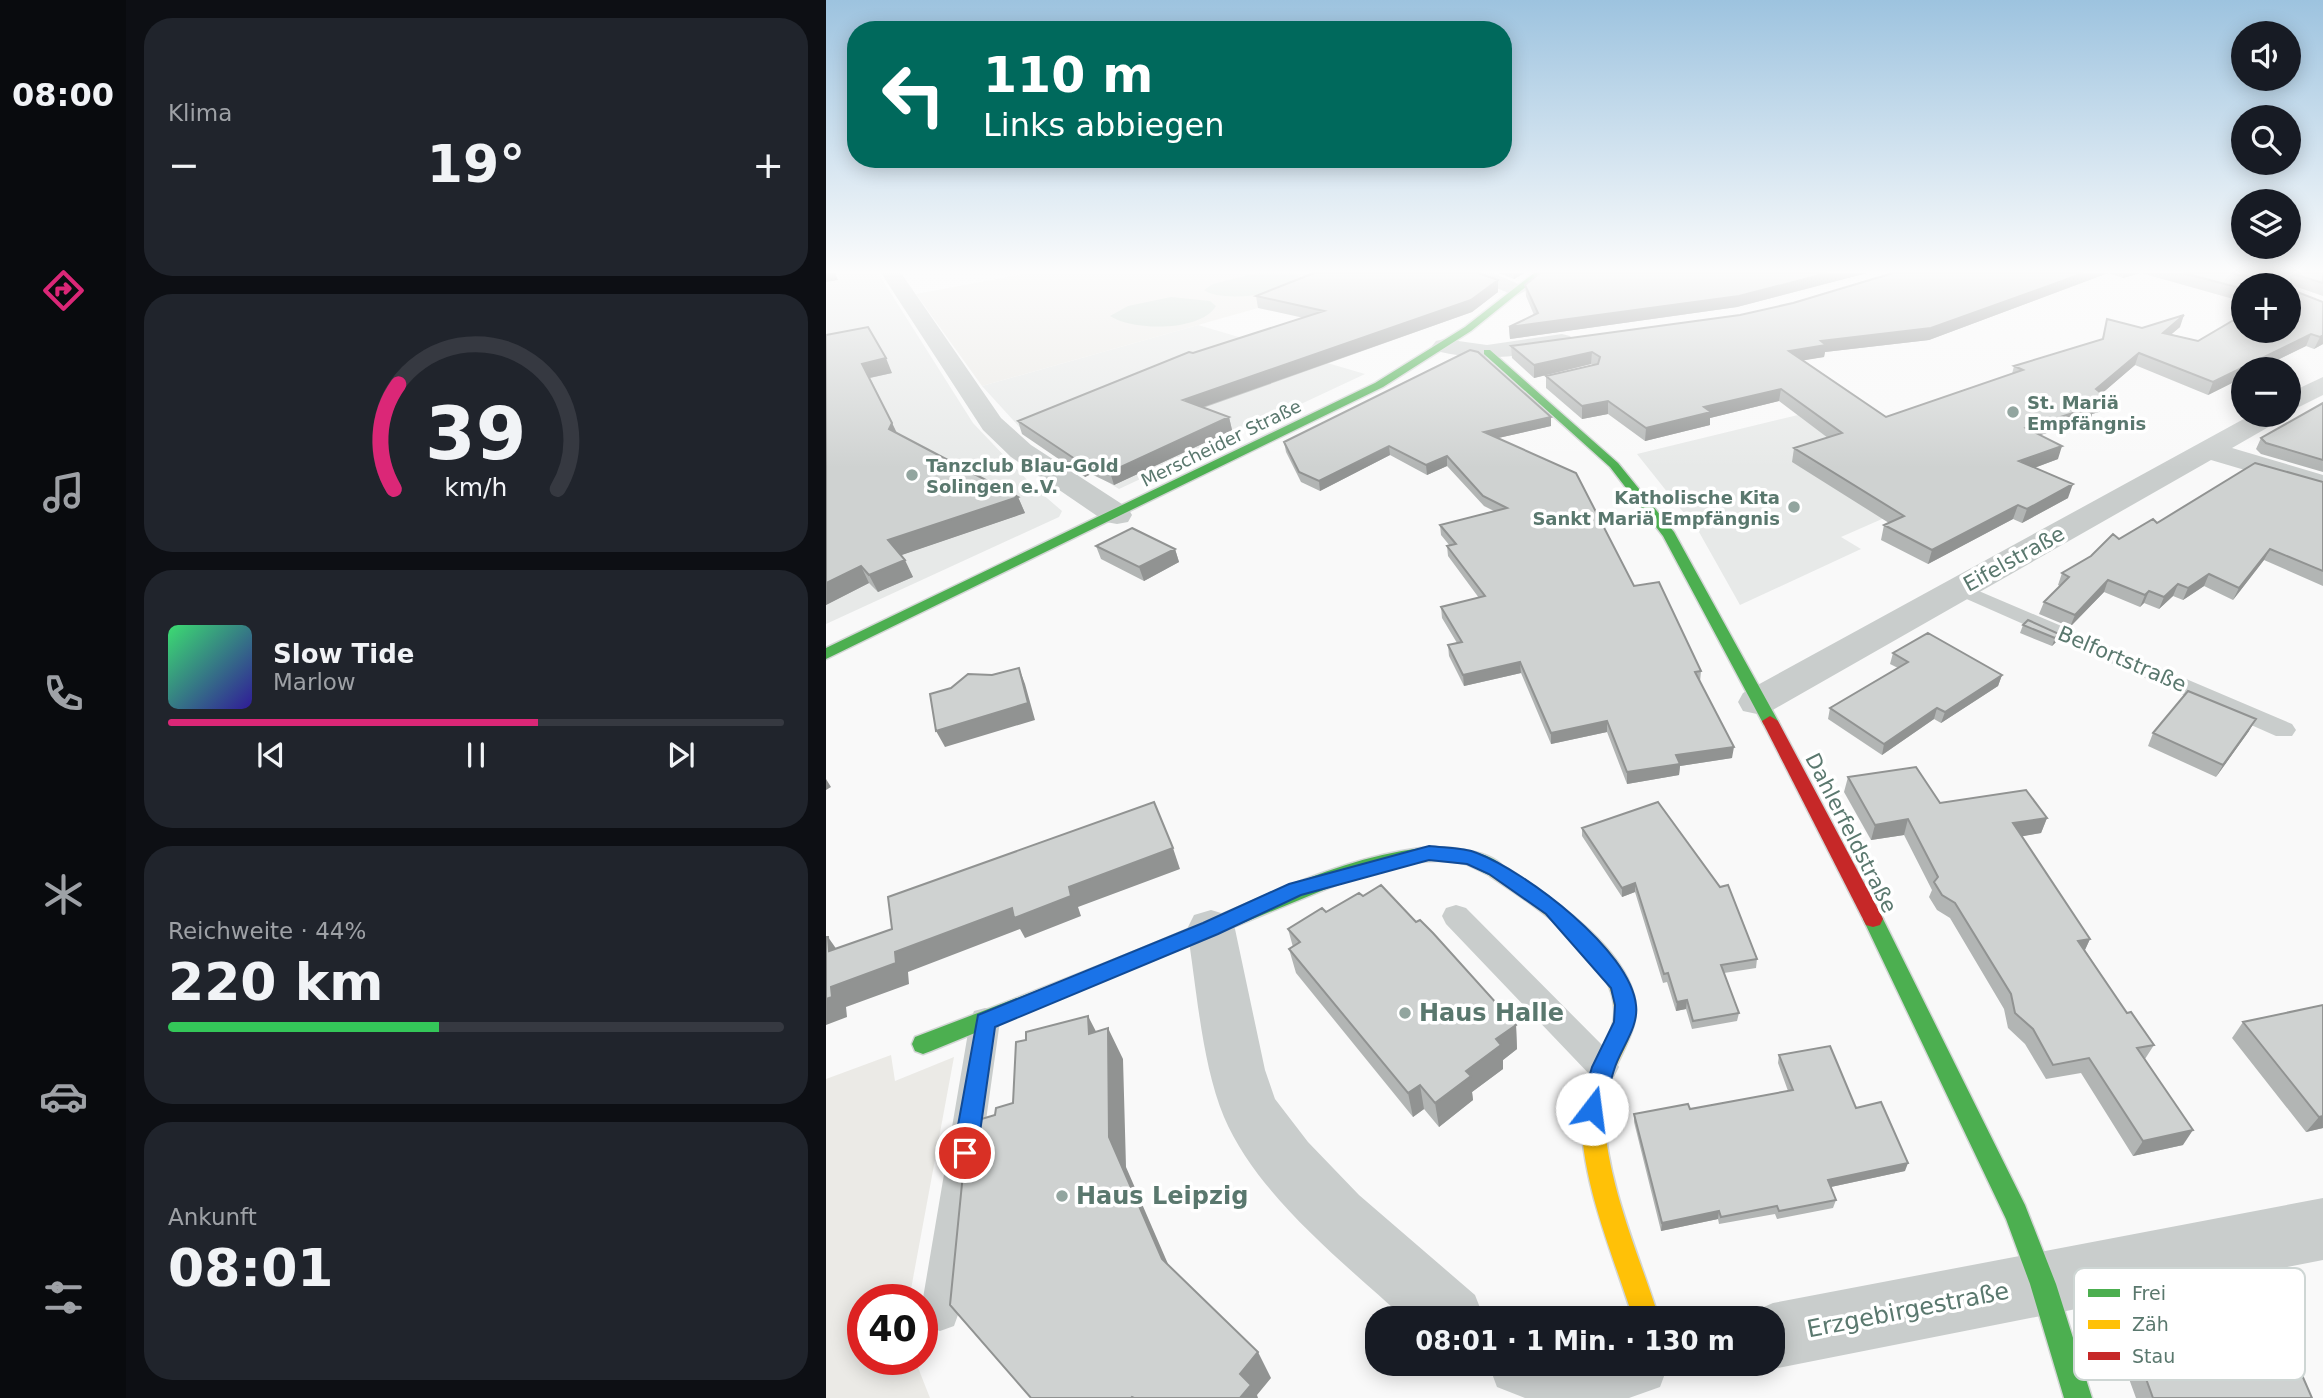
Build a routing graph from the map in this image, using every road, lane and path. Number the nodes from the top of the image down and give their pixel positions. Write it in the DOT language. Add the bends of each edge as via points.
graph roads {
  1 [pos="935,338"];
  2 [pos="1454,338"];
  3 [pos="1577,339"];
  4 [pos="1444,346"];
  5 [pos="1487,352"];
  6 [pos="1547,382"];
  7 [pos="2323,385"];
  8 [pos="1527,387"];
  9 [pos="2301,397"];
  10 [pos="2249,427"];
  11 [pos="2208,450"];
  12 [pos="2323,484"];
  13 [pos="1117,515"];
  14 [pos="1959,589"];
  15 [pos="826,654"];
  16 [pos="1757,702"];
  17 [pos="2284,730"];
  18 [pos="1456,916"];
  19 [pos="1210,929"];
  20 [pos="985,1021"];
  21 [pos="923,1044"];
  22 [pos="1603,1067"];
  23 [pos="2323,1229"];
  24 [pos="2124,1268"];
  25 [pos="2074,1278"];
  26 [pos="2043,1284"];
  27 [pos="1439,1306"];
  28 [pos="1642,1306"];
  29 [pos="940,1312"];
  30 [pos="1785,1334"];
  31 [pos="2078,1398"];
  1 -- 13 [label="street" via="992,424 1021,451"];
  2 -- 4 [label="street, Merscheider Straße"];
  3 -- 5 [label="street"];
  4 -- 5 [label="street"];
  4 -- 13 [label="street, Merscheider Straße" via="1357,397"];
  5 -- 8 [label="street, Dahlerfeldstraße"];
  6 -- 8 [label="lane"];
  7 -- 9 [label="street"];
  8 -- 16 [label="street, Dahlerfeldstraße" via="1601,452 1650,508 1669,535"];
  10 -- 11 [label="street, Eifelstraße"];
  11 -- 12 [label="street"];
  11 -- 14 [label="street, Eifelstraße"];
  13 -- 15 [label="street, Merscheider Straße"];
  14 -- 16 [label="street, Eifelstraße"];
  14 -- 17 [label="lane, Belfortstraße"];
  16 -- 26 [label="street, Dahlerfeldstraße" via="1842,854 2016,1214"];
  18 -- 22 [label="lane"];
  19 -- 20 [label="street"];
  19 -- 22 [label="street" via="1296,889 1410,856 1445,853 1481,861 1553,908 1621,986 1624,1022"];
  19 -- 27 [label="street" via="1251,1113 1287,1162 1338,1216"];
  20 -- 21 [label="street"];
  20 -- 29 [label="lane"];
  22 -- 28 [label="street" via="1592,1109 1597,1154"];
  23 -- 24 [label="street, Erzgebirgestraße"];
  25 -- 26 [label="street, Erzgebirgestraße"];
  26 -- 30 [label="street, Erzgebirgestraße"];
  26 -- 31 [label="street, Dahlerfeldstraße"];
}
